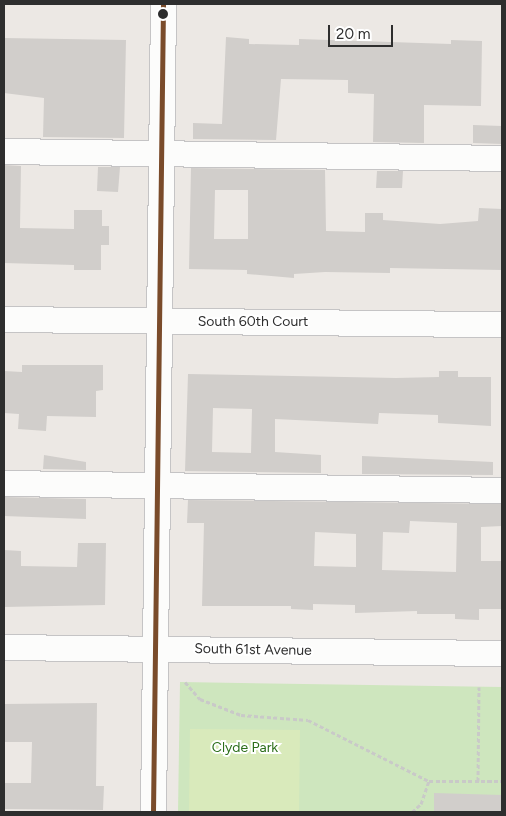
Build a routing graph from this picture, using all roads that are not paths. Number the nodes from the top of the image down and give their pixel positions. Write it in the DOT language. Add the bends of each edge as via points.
graph roads {
  1 [pos="163,4"];
  2 [pos="4,151"];
  3 [pos="161,153"];
  4 [pos="502,158"];
  5 [pos="4,319"];
  6 [pos="159,322"];
  7 [pos="502,324"];
  8 [pos="4,483"];
  9 [pos="157,486"];
  10 [pos="502,490"];
  11 [pos="4,647"];
  12 [pos="155,649"];
  13 [pos="502,653"];
  14 [pos="153,812"];
  1 -- 3 [label="street"];
  2 -- 3 [label="street"];
  3 -- 4 [label="street"];
  3 -- 6 [label="street"];
  5 -- 6 [label="street, South 60th Court"];
  6 -- 7 [label="street, South 60th Court"];
  6 -- 9 [label="street"];
  8 -- 9 [label="street"];
  9 -- 10 [label="street"];
  9 -- 12 [label="street"];
  11 -- 12 [label="street, South 61st Avenue"];
  12 -- 13 [label="street, South 61st Avenue"];
  12 -- 14 [label="street"];
}
